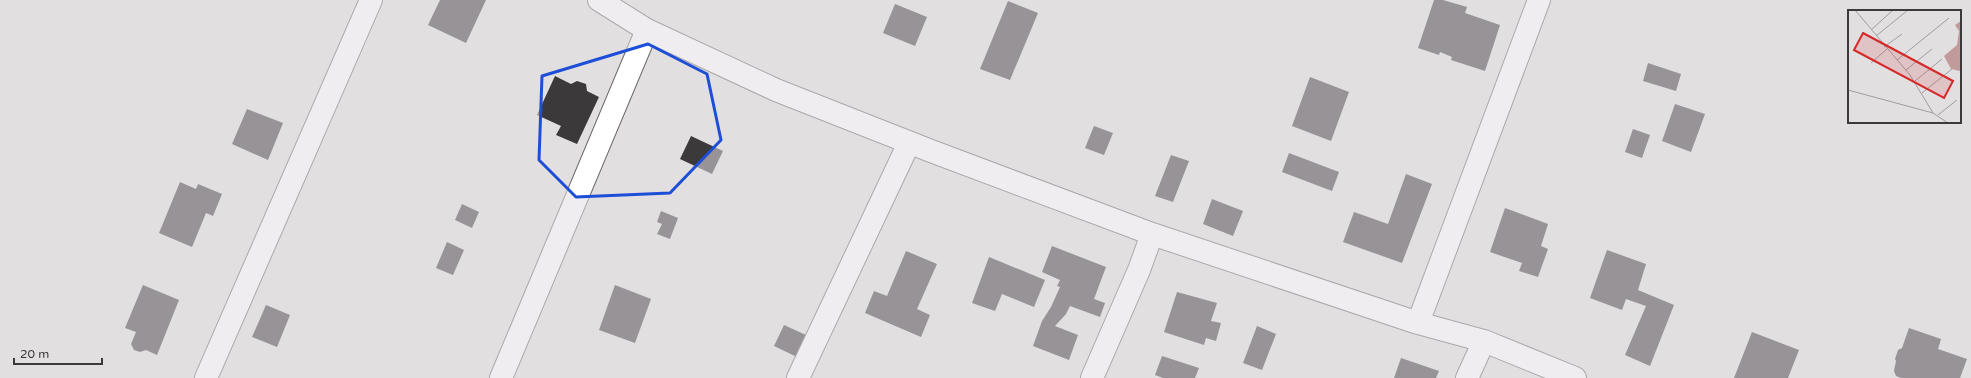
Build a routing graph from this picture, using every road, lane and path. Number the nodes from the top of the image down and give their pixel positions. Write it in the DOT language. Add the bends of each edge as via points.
graph roads {
  1 [pos="371,0"];
  2 [pos="599,0"];
  3 [pos="1539,0"];
  4 [pos="647,30"];
  5 [pos="909,142"];
  6 [pos="1152,234"];
  7 [pos="1418,323"];
  8 [pos="1484,341"];
  9 [pos="206,378"];
  10 [pos="500,378"];
  11 [pos="798,378"];
  12 [pos="1092,378"];
  13 [pos="1467,378"];
  14 [pos="1575,378"];
  1 -- 9 [label="street"];
  2 -- 4 [label="street"];
  3 -- 7 [label="street"];
  4 -- 5 [label="street" via="776,90"];
  4 -- 10 [label="street"];
  5 -- 6 [label="street"];
  5 -- 11 [label="street"];
  6 -- 7 [label="street"];
  6 -- 12 [label="street"];
  7 -- 8 [label="street"];
  8 -- 13 [label="street"];
  8 -- 14 [label="street"];
}
